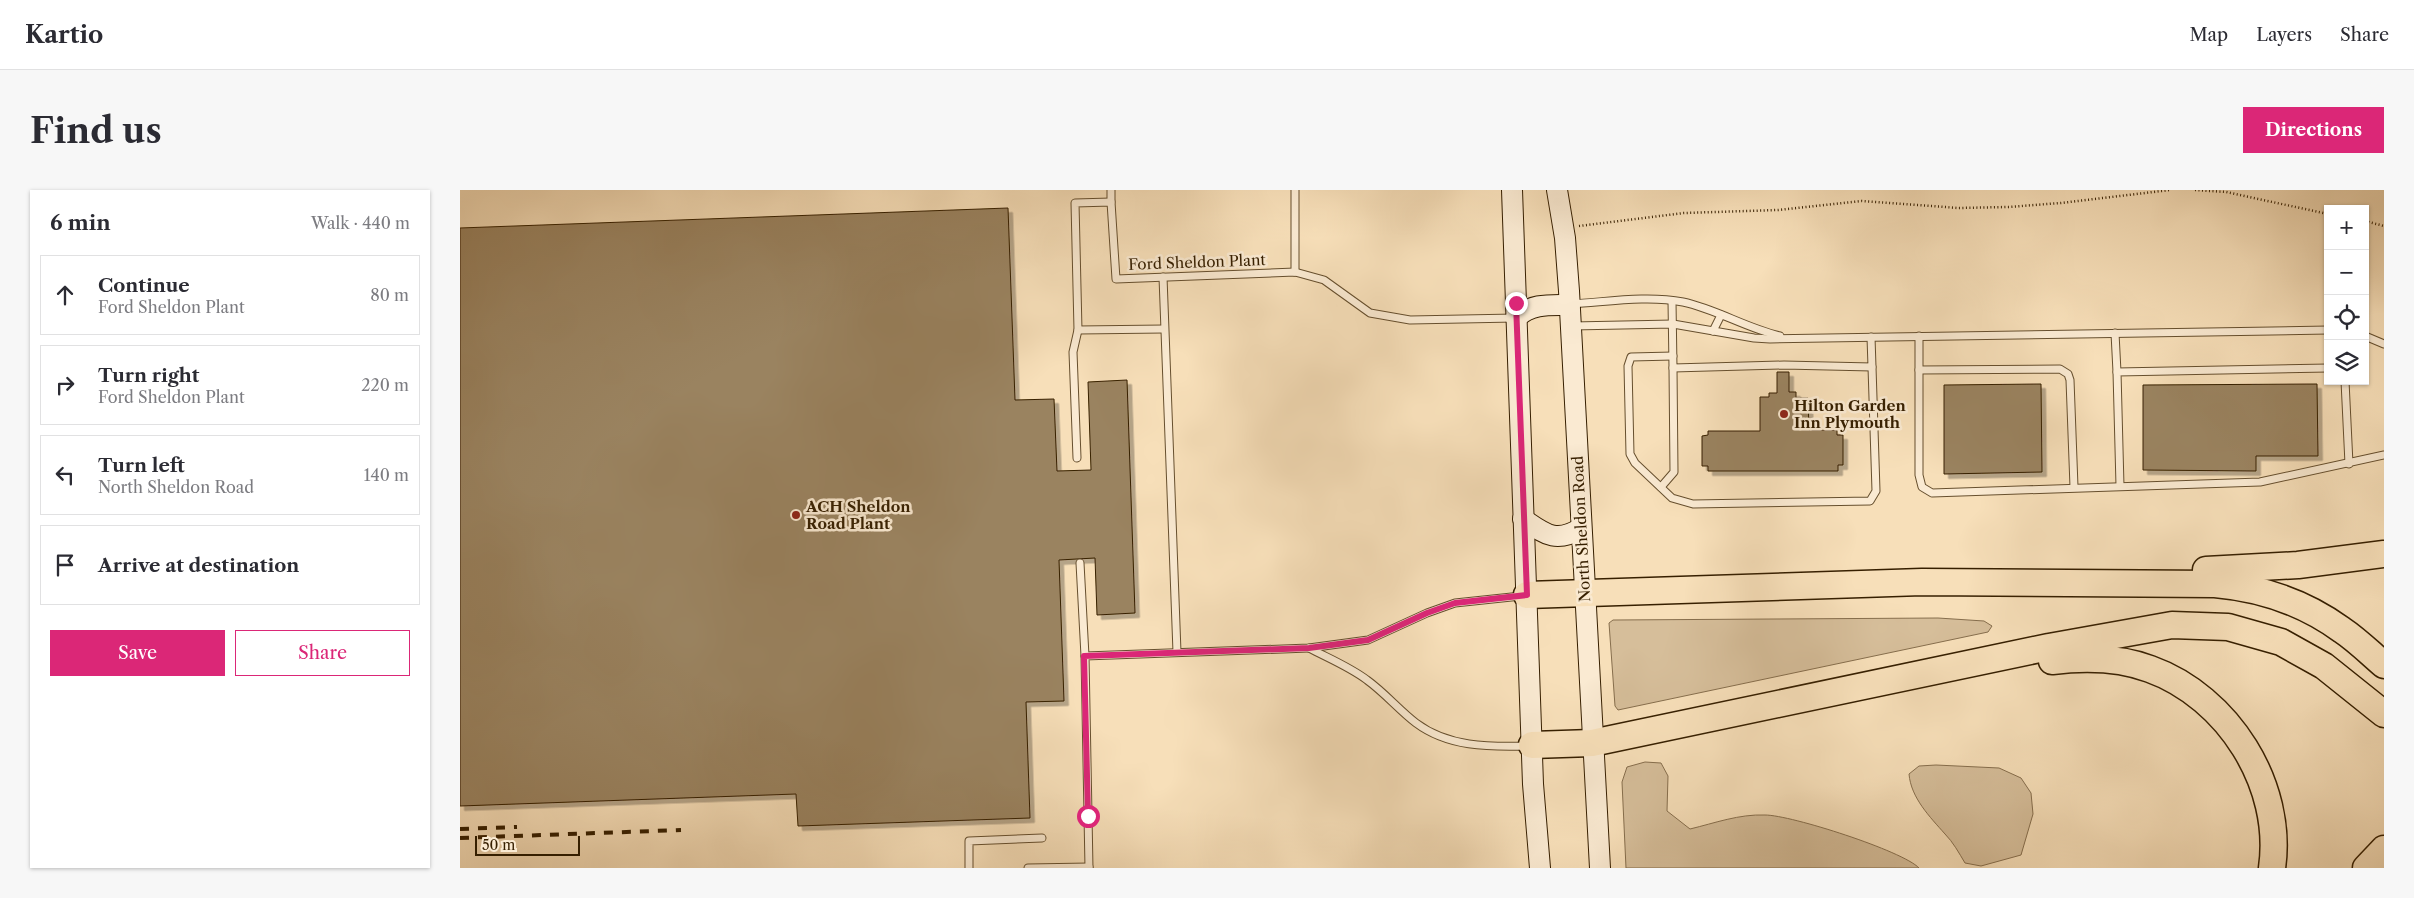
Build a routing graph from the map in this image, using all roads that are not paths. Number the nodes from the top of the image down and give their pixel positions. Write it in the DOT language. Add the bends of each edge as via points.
graph roads {
  1 [pos="1111,190"];
  2 [pos="1295,190"];
  3 [pos="1512,190"];
  4 [pos="1557,190"];
  5 [pos="1111,202"];
  6 [pos="1295,272"];
  7 [pos="1163,277"];
  8 [pos="1672,301"];
  9 [pos="1570,305"];
  10 [pos="1721,315"];
  11 [pos="1516,318"];
  12 [pos="1673,324"];
  13 [pos="1571,326"];
  14 [pos="1164,329"];
  15 [pos="1078,330"];
  16 [pos="2324,330"];
  17 [pos="1712,331"];
  18 [pos="2115,333"];
  19 [pos="1871,336"];
  20 [pos="1919,336"];
  21 [pos="1788,338"];
  22 [pos="2369,338"];
  23 [pos="2384,344"];
  24 [pos="1673,356"];
  25 [pos="1872,367"];
  26 [pos="1674,368"];
  27 [pos="2324,368"];
  28 [pos="1919,370"];
  29 [pos="2117,372"];
  30 [pos="2345,385"];
  31 [pos="2384,456"];
  32 [pos="1077,458"];
  33 [pos="2349,464"];
  34 [pos="2120,486"];
  35 [pos="1661,487"];
  36 [pos="2074,487"];
  37 [pos="1523,518"];
  38 [pos="1581,528"];
  39 [pos="2384,554"];
  40 [pos="1080,563"];
  41 [pos="2026,582"];
  42 [pos="1584,593"];
  43 [pos="1527,595"];
  44 [pos="1309,648"];
  45 [pos="1177,652"];
  46 [pos="1084,656"];
  47 [pos="2384,665"];
  48 [pos="1910,677"];
  49 [pos="2384,714"];
  50 [pos="1592,743"];
  51 [pos="1532,745"];
  52 [pos="1042,838"];
  53 [pos="2384,848"];
  54 [pos="1089,867"];
  55 [pos="969,868"];
  56 [pos="1028,868"];
  57 [pos="1540,868"];
  58 [pos="1600,868"];
  59 [pos="2272,868"];
  60 [pos="2366,868"];
  1 -- 5 [label="lane, Ford Sheldon Plant"];
  2 -- 6 [label="lane"];
  3 -- 11 [label="main road"];
  4 -- 9 [label="main road, North Sheldon Road"];
  5 -- 7 [label="lane, Ford Sheldon Plant" via="1116,279"];
  5 -- 15 [label="lane" via="1075,204"];
  6 -- 7 [label="lane, Ford Sheldon Plant"];
  6 -- 11 [label="lane, Ford Sheldon Plant" via="1324,280 1370,314 1410,320"];
  7 -- 14 [label="lane"];
  8 -- 9 [label="lane"];
  8 -- 10 [label="lane"];
  8 -- 12 [label="lane"];
  9 -- 11 [label="main road" via="1537,306"];
  9 -- 13 [label="main road, North Sheldon Road"];
  10 -- 17 [label="lane"];
  10 -- 21 [label="lane" via="1756,330"];
  11 -- 37 [label="main road"];
  12 -- 13 [label="lane"];
  12 -- 17 [label="lane"];
  12 -- 24 [label="lane"];
  13 -- 38 [label="main road, North Sheldon Road"];
  14 -- 15 [label="lane"];
  14 -- 45 [label="lane"];
  15 -- 32 [label="lane" via="1073,352"];
  16 -- 18 [label="lane"];
  17 -- 21 [label="lane" via="1754,338"];
  18 -- 20 [label="lane"];
  18 -- 29 [label="lane"];
  19 -- 20 [label="lane"];
  19 -- 21 [label="lane"];
  19 -- 25 [label="lane"];
  20 -- 28 [label="lane"];
  22 -- 23 [label="lane"];
  24 -- 26 [label="lane"];
  24 -- 35 [label="lane" via="1631,358 1628,366 1630,454"];
  25 -- 26 [label="lane"];
  25 -- 35 [label="lane" via="1876,491 1870,501 1693,504 1672,498"];
  26 -- 35 [label="lane" via="1674,472"];
  27 -- 29 [label="lane"];
  28 -- 36 [label="lane" via="2060,369 2068,374"];
  28 -- 36 [label="lane" via="1919,475 1922,487 1941,494"];
  29 -- 34 [label="lane"];
  30 -- 33 [label="lane"];
  31 -- 33 [label="lane"];
  33 -- 34 [label="lane" via="2260,482"];
  34 -- 36 [label="lane"];
  37 -- 38 [label="main road" via="1553,536 1565,536"];
  37 -- 43 [label="main road"];
  38 -- 42 [label="main road, North Sheldon Road"];
  39 -- 41 [label="highway" via="2298,565"];
  40 -- 46 [label="lane"];
  41 -- 42 [label="highway" via="1922,582"];
  41 -- 47 [label="highway" via="2234,585 2287,600 2316,613 2343,630"];
  42 -- 43 [label="highway"];
  42 -- 50 [label="main road, North Sheldon Road"];
  43 -- 44 [label="lane" via="1455,603 1368,640"];
  43 -- 51 [label="main road"];
  44 -- 45 [label="lane"];
  44 -- 51 [label="lane" via="1366,679 1415,722 1435,735 1459,743 1504,747"];
  45 -- 46 [label="lane"];
  46 -- 54 [label="lane"];
  48 -- 49 [label="highway" via="2134,630 2208,625 2245,631 2281,642 2324,666"];
  48 -- 50 [label="highway"];
  48 -- 59 [label="highway" via="2084,659 2114,660 2166,675 2218,714 2238,737 2254,764 2268,800 2272,822"];
  50 -- 51 [label="highway"];
  50 -- 58 [label="main road, North Sheldon Road"];
  51 -- 57 [label="main road"];
  52 -- 55 [label="lane" via="969,841"];
  53 -- 60 [label="highway"];
  54 -- 56 [label="lane"];
}
